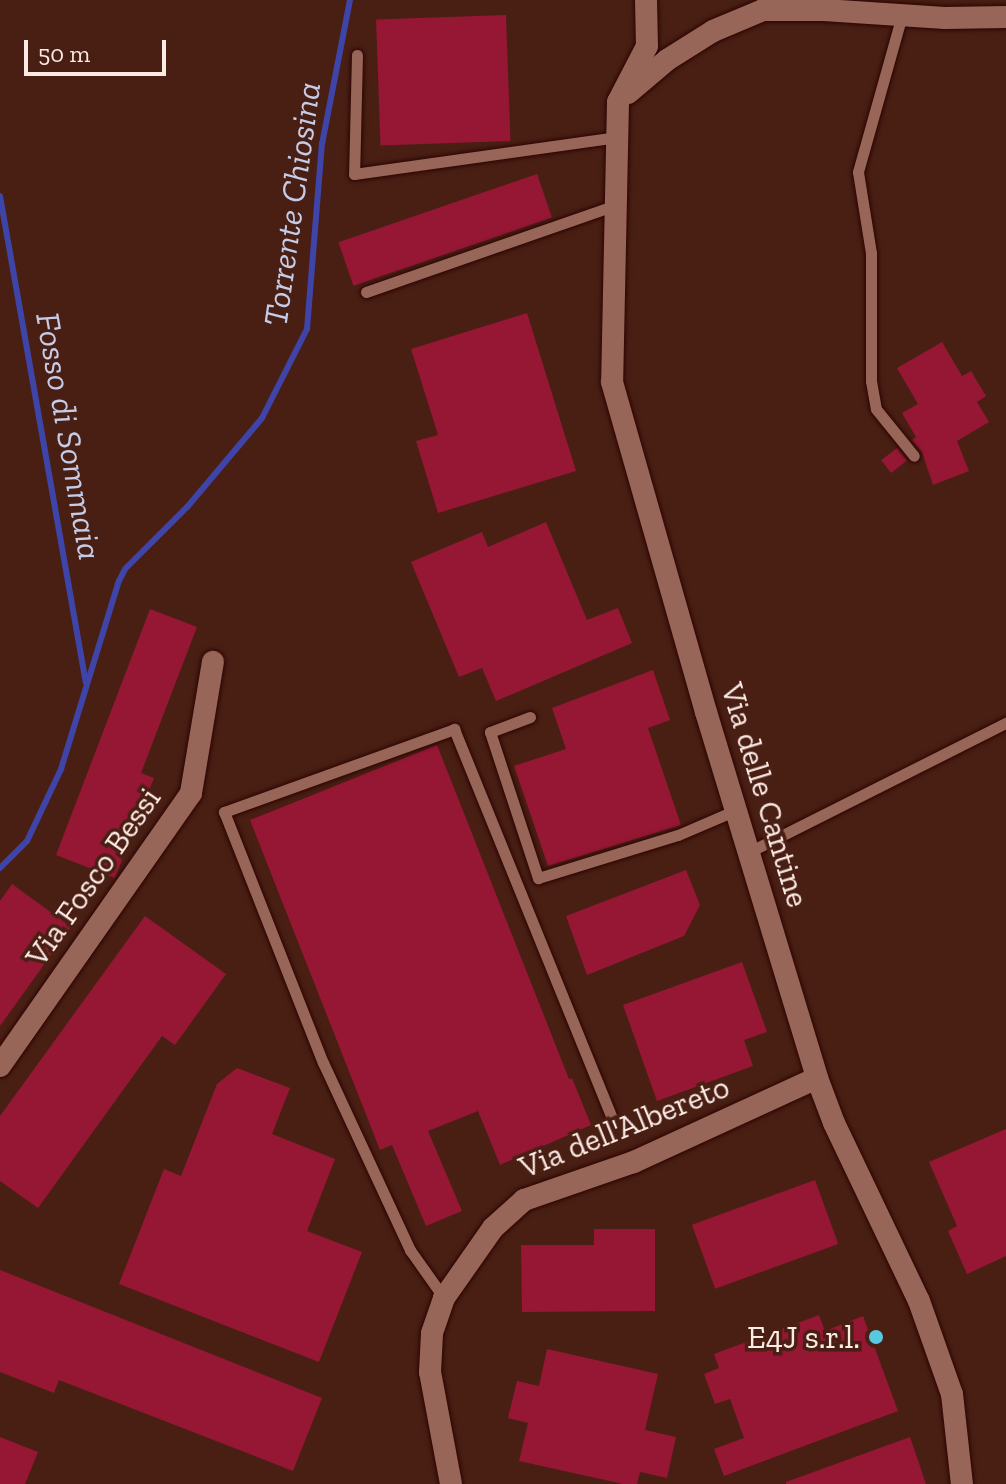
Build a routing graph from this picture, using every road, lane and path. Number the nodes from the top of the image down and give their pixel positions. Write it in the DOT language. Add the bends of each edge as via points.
graph roads {
  1 [pos="646,0"];
  2 [pos="902,15"];
  3 [pos="1006,17"];
  4 [pos="357,55"];
  5 [pos="618,102"];
  6 [pos="617,137"];
  7 [pos="616,205"];
  8 [pos="366,292"];
  9 [pos="914,456"];
  10 [pos="213,662"];
  11 [pos="530,717"];
  12 [pos="1006,723"];
  13 [pos="736,810"];
  14 [pos="749,852"];
  15 [pos="0,1066"];
  16 [pos="817,1078"];
  17 [pos="613,1120"];
  18 [pos="444,1298"];
  19 [pos="451,1484"];
  20 [pos="962,1484"];
  1 -- 5 [label="street, Via delle Cantine" via="647,46"];
  2 -- 3 [label="street"];
  2 -- 5 [label="street" via="763,10 690,45"];
  2 -- 9 [label="lane" via="858,172 871,253 876,409"];
  4 -- 6 [label="lane" via="354,174"];
  5 -- 6 [label="street, Via delle Cantine"];
  6 -- 7 [label="street, Via delle Cantine"];
  7 -- 8 [label="lane"];
  7 -- 13 [label="street, Via delle Cantine" via="612,382"];
  10 -- 15 [label="street, Via Fosco Bessi" via="191,793"];
  11 -- 13 [label="lane" via="490,732 538,878 678,835"];
  12 -- 14 [label="lane"];
  13 -- 14 [label="street, Via delle Cantine"];
  14 -- 16 [label="street, Via delle Cantine"];
  16 -- 18 [label="street, Via dell'Albereto" via="634,1162 524,1200 493,1228"];
  16 -- 20 [label="street, Via delle Cantine" via="919,1301 952,1394"];
  17 -- 18 [label="lane" via="454,729 224,812 323,1063 410,1250"];
  18 -- 19 [label="street, Via dell'Albereto" via="432,1333 430,1372"];
}
